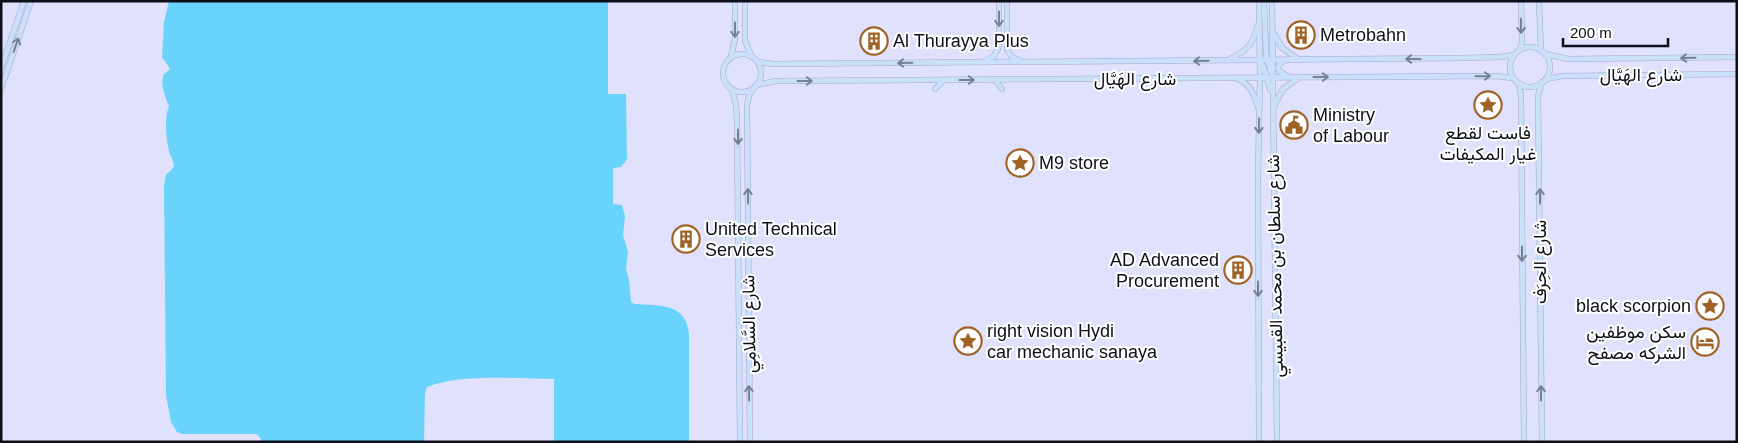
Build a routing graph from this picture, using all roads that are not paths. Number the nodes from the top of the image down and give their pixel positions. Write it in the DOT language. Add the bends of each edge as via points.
graph roads {
  1 [pos="24,1"];
  2 [pos="31,1"];
  3 [pos="735,1"];
  4 [pos="745,1"];
  5 [pos="999,1"];
  6 [pos="1007,1"];
  7 [pos="1259,1"];
  8 [pos="1264,1"];
  9 [pos="1272,1"];
  10 [pos="1521,1"];
  11 [pos="1539,1"];
  12 [pos="1260,20"];
  13 [pos="1272,29"];
  14 [pos="999,36"];
  15 [pos="1007,36"];
  16 [pos="1543,52"];
  17 [pos="1516,53"];
  18 [pos="751,56"];
  19 [pos="731,57"];
  20 [pos="1737,57"];
  21 [pos="1227,60"];
  22 [pos="1260,60"];
  23 [pos="1270,60"];
  24 [pos="1289,60"];
  25 [pos="1299,60"];
  26 [pos="758,62"];
  27 [pos="982,62"];
  28 [pos="1024,62"];
  29 [pos="1,68"];
  30 [pos="1737,74"];
  31 [pos="1270,77"];
  32 [pos="1290,77"];
  33 [pos="1304,77"];
  34 [pos="1235,78"];
  35 [pos="1260,78"];
  36 [pos="1513,78"];
  37 [pos="944,80"];
  38 [pos="994,80"];
  39 [pos="1544,80"];
  40 [pos="1519,84"];
  41 [pos="755,86"];
  42 [pos="1,89"];
  43 [pos="732,89"];
  44 [pos="934,89"];
  45 [pos="1002,89"];
  46 [pos="1273,108"];
  47 [pos="1260,110"];
  48 [pos="1274,167"];
  49 [pos="740,442"];
  50 [pos="750,442"];
  51 [pos="1259,442"];
  52 [pos="1277,442"];
  53 [pos="1524,442"];
  54 [pos="1542,442"];
  1 -- 29 [label="street"];
  42 -- 2 [label="street, one-way"];
  3 -- 19 [label="street, one-way" via="735,40"];
  4 -- 18 [label="street" via="745,41"];
  5 -- 14 [label="street, one-way"];
  6 -- 15 [label="street"];
  7 -- 12 [label="street, شارع سلطان بن محمد القبيسي"];
  8 -- 23 [label="street"];
  9 -- 13 [label="street, شارع سلطان بن محمد القبيسي"];
  10 -- 17 [label="street, one-way" via="1522,42"];
  11 -- 16 [label="street"];
  12 -- 21 [label="street" via="1252,44"];
  12 -- 22 [label="street, شارع سلطان بن محمد القبيسي"];
  13 -- 23 [label="street, شارع سلطان بن محمد القبيسي"];
  13 -- 25 [label="street" via="1282,48"];
  14 -- 15 [label="street" via="1003,40"];
  14 -- 27 [label="street" via="994,56"];
  15 -- 28 [label="street" via="1008,52"];
  16 -- 17 [label="street" via="1532,47"];
  20 -- 16 [label="street, شارع الهَيَّال, one-way" via="1568,59"];
  16 -- 39 [label="street" via="1550,69"];
  17 -- 25 [label="street, شارع الهَيَّال, one-way" via="1480,58"];
  17 -- 36 [label="street" via="1510,66"];
  18 -- 19 [label="street"];
  18 -- 26 [label="street"];
  19 -- 43 [label="street" via="723,74"];
  21 -- 22 [label="street, شارع الهَيَّال"];
  21 -- 28 [label="street, شارع الهَيَّال, one-way"];
  22 -- 23 [label="street, شارع الهَيَّال"];
  22 -- 31 [label="street"];
  22 -- 35 [label="street, شارع سلطان بن محمد القبيسي"];
  23 -- 24 [label="street, شارع الهَيَّال"];
  23 -- 31 [label="street, شارع سلطان بن محمد القبيسي"];
  24 -- 25 [label="street, شارع الهَيَّال"];
  24 -- 32 [label="street" via="1280,63 1278,68"];
  27 -- 26 [label="street, شارع الهَيَّال, one-way"];
  26 -- 41 [label="street" via="761,71"];
  27 -- 28 [label="street, شارع الهَيَّال"];
  30 -- 39 [label="street, شارع الهَيَّال" via="1562,76"];
  31 -- 32 [label="street, شارع الهَيَّال"];
  31 -- 35 [label="street, شارع الهَيَّال"];
  31 -- 46 [label="street, شارع سلطان بن محمد القبيسي"];
  31 -- 48 [label="street" via="1270,163"];
  32 -- 33 [label="street, شارع الهَيَّال"];
  33 -- 36 [label="street, شارع الهَيَّال, one-way"];
  33 -- 46 [label="street" via="1283,89"];
  34 -- 35 [label="street, شارع الهَيَّال"];
  34 -- 38 [label="street, شارع الهَيَّال"];
  34 -- 47 [label="street" via="1251,89"];
  35 -- 47 [label="street, شارع سلطان بن محمد القبيسي"];
  36 -- 40 [label="street"];
  37 -- 38 [label="street, شارع الهَيَّال, one-way"];
  41 -- 37 [label="street, شارع الهَيَّال, one-way" via="776,82"];
  37 -- 44 [label="street"];
  38 -- 45 [label="street"];
  39 -- 40 [label="street" via="1533,87"];
  54 -- 39 [label="street, شارع الحِرَف, one-way" via="1538,96"];
  40 -- 53 [label="street, شارع الحِرَف, one-way"];
  41 -- 43 [label="street" via="741,92"];
  50 -- 41 [label="street, شارع السَّلامِي, one-way" via="747,107"];
  43 -- 49 [label="street, شارع السَّلامِي, one-way" via="738,122"];
  46 -- 48 [label="street, شارع سلطان بن محمد القبيسي"];
  47 -- 51 [label="street, شارع سلطان بن محمد القبيسي, one-way"];
  48 -- 52 [label="street, شارع سلطان بن محمد القبيسي"];
}
